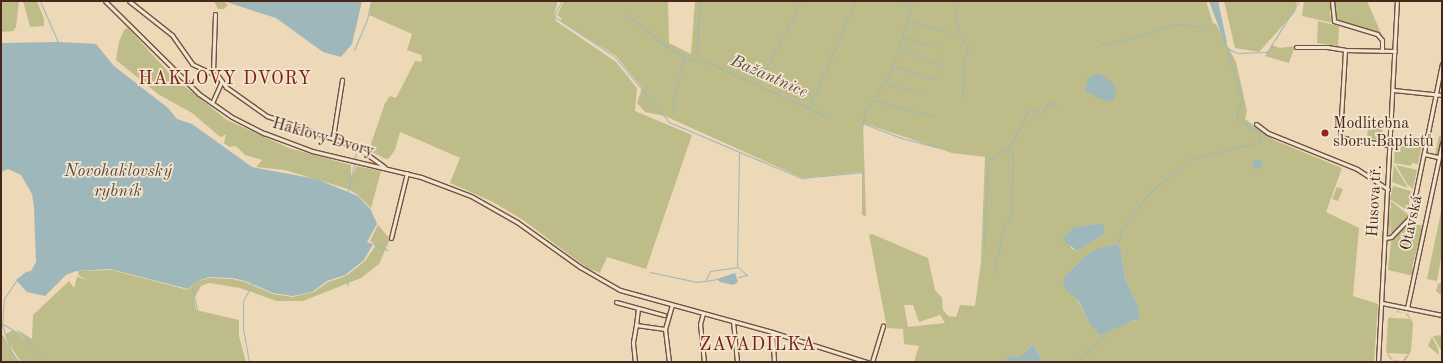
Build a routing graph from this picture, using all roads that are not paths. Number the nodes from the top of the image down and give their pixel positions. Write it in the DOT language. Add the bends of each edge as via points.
graph roads {
  1 [pos="105,1"];
  2 [pos="128,1"];
  3 [pos="1332,1"];
  4 [pos="1397,1"];
  5 [pos="216,14"];
  6 [pos="1306,40"];
  7 [pos="1306,46"];
  8 [pos="1296,47"];
  9 [pos="1345,50"];
  10 [pos="1382,51"];
  11 [pos="1395,51"];
  12 [pos="1442,64"];
  13 [pos="213,72"];
  14 [pos="342,80"];
  15 [pos="222,81"];
  16 [pos="1393,90"];
  17 [pos="1436,94"];
  18 [pos="1442,95"];
  19 [pos="212,104"];
  20 [pos="1256,124"];
  21 [pos="333,137"];
  22 [pos="1442,143"];
  23 [pos="1390,145"];
  24 [pos="1424,154"];
  25 [pos="1438,157"];
  26 [pos="387,168"];
  27 [pos="407,173"];
  28 [pos="1388,189"];
  29 [pos="392,238"];
  30 [pos="1385,238"];
  31 [pos="616,302"];
  32 [pos="1382,303"];
  33 [pos="672,305"];
  34 [pos="1407,308"];
  35 [pos="638,309"];
  36 [pos="703,313"];
  37 [pos="664,315"];
  38 [pos="1442,316"];
  39 [pos="733,321"];
  40 [pos="636,325"];
  41 [pos="883,326"];
  42 [pos="665,329"];
  43 [pos="772,332"];
  44 [pos="636,362"];
  45 [pos="669,362"];
  46 [pos="704,362"];
  47 [pos="737,362"];
  48 [pos="774,362"];
  49 [pos="867,362"];
  50 [pos="872,362"];
  51 [pos="1379,362"];
  1 -- 19 [label="street, Haklovy Dvory" via="183,80"];
  2 -- 13 [label="street, Haklovy Dvory" via="172,35 186,59"];
  3 -- 10 [label="street" via="1334,21 1377,34 1382,40"];
  4 -- 11 [label="street, Husova tř."];
  5 -- 13 [label="street"];
  6 -- 7 [label="street"];
  7 -- 8 [label="street"];
  7 -- 9 [label="street"];
  9 -- 10 [label="street"];
  9 -- 23 [label="street" via="1340,137"];
  10 -- 11 [label="street"];
  11 -- 16 [label="street, Husova tř."];
  12 -- 17 [label="street, Otavská"];
  13 -- 15 [label="street, Haklovy Dvory"];
  14 -- 21 [label="street, Haklovy Dvory"];
  15 -- 19 [label="street" via="218,85"];
  15 -- 21 [label="street, Haklovy Dvory" via="226,87 267,116"];
  16 -- 17 [label="street"];
  16 -- 23 [label="street, Husova tř."];
  17 -- 18 [label="street"];
  17 -- 24 [label="street, Otavská"];
  19 -- 26 [label="street, Haklovy Dvory" via="264,133 291,144"];
  20 -- 28 [label="street" via="1268,133 1357,169"];
  21 -- 26 [label="street, Haklovy Dvory" via="363,150"];
  22 -- 25 [label="street, Otavská"];
  23 -- 28 [label="street, Husova tř."];
  24 -- 25 [label="street"];
  24 -- 30 [label="street, Otavská" via="1410,219 1391,237"];
  25 -- 34 [label="street, Otavská"];
  26 -- 27 [label="street, Haklovy Dvory"];
  27 -- 29 [label="street"];
  27 -- 33 [label="street" via="492,206 600,280 620,290"];
  28 -- 30 [label="street, Husova tř."];
  30 -- 32 [label="street, Husova tř."];
  31 -- 35 [label="street"];
  32 -- 34 [label="street"];
  32 -- 51 [label="street, Husova tř."];
  33 -- 36 [label="street"];
  33 -- 42 [label="street"];
  34 -- 38 [label="street"];
  35 -- 37 [label="street"];
  35 -- 40 [label="street"];
  36 -- 39 [label="street"];
  36 -- 46 [label="street" via="700,324"];
  39 -- 43 [label="street"];
  39 -- 47 [label="street"];
  40 -- 42 [label="street"];
  40 -- 44 [label="street" via="633,342"];
  41 -- 50 [label="street"];
  42 -- 45 [label="street"];
  43 -- 48 [label="street"];
  43 -- 49 [label="street"];
}
